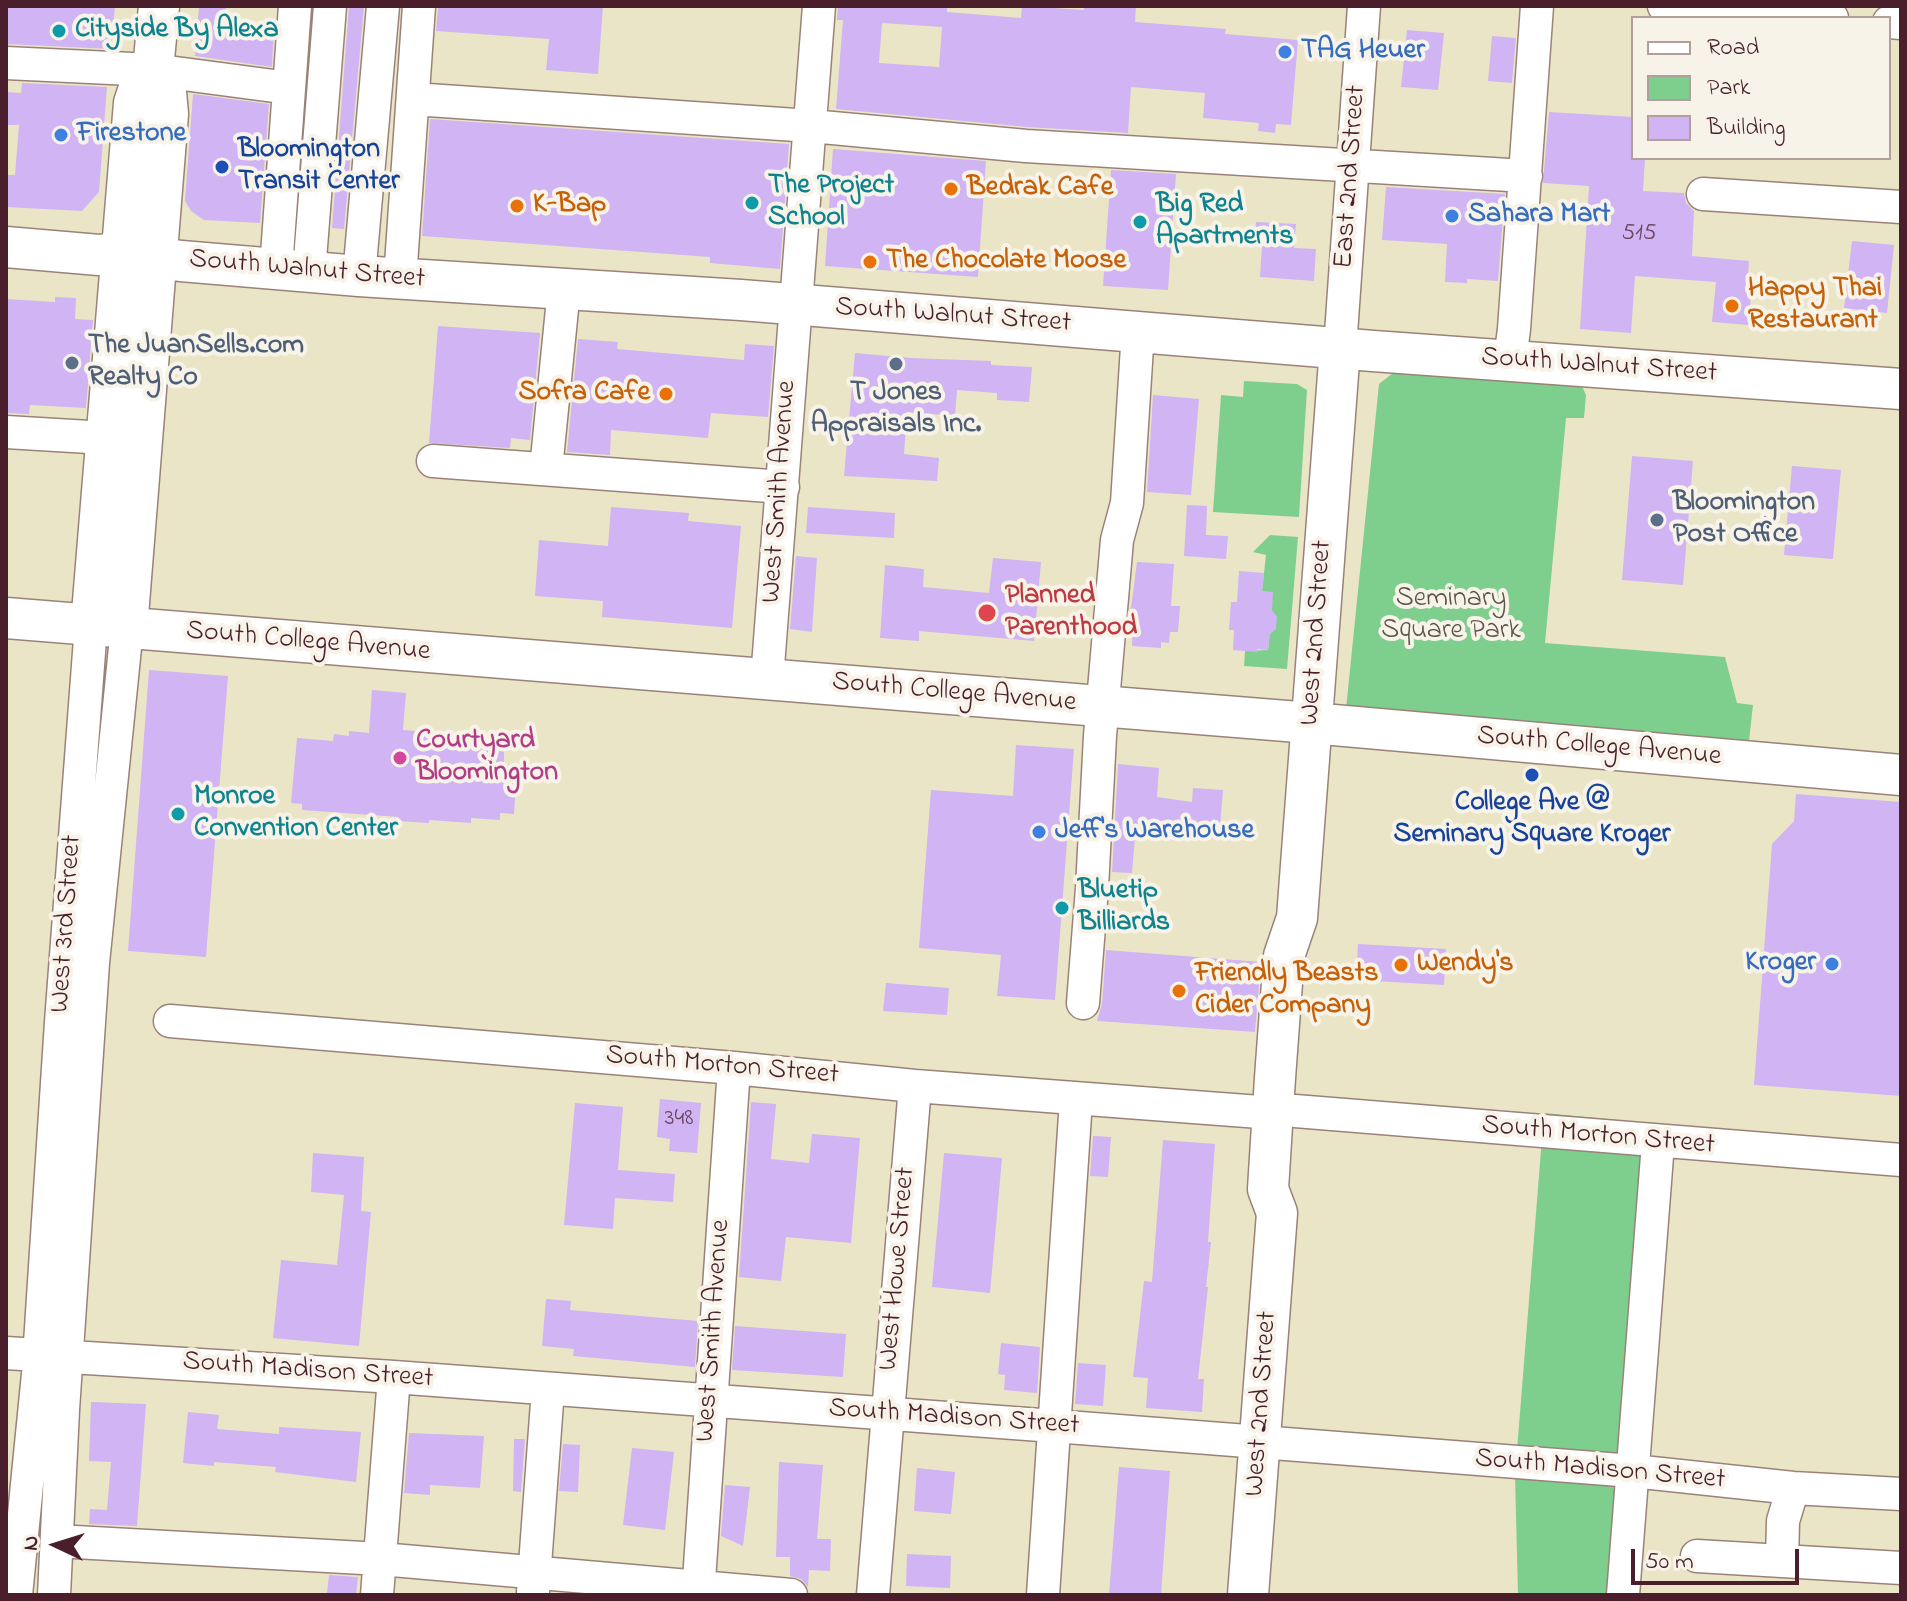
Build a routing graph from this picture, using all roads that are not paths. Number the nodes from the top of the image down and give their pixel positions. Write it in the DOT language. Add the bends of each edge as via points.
graph roads {
  1 [pos="159,6"];
  2 [pos="295,6"];
  3 [pos="330,6"];
  4 [pos="383,6"];
  5 [pos="419,6"];
  6 [pos="819,6"];
  7 [pos="1364,6"];
  8 [pos="1537,6"];
  9 [pos="1664,6"];
  10 [pos="1804,16"];
  11 [pos="6,63"];
  12 [pos="153,70"];
  13 [pos="289,88"];
  14 [pos="413,99"];
  15 [pos="811,126"];
  16 [pos="1352,166"];
  17 [pos="1526,176"];
  18 [pos="1703,194"];
  19 [pos="1901,207"];
  20 [pos="6,247"];
  21 [pos="139,255"];
  22 [pos="292,270"];
  23 [pos="359,276"];
  24 [pos="400,279"];
  25 [pos="564,289"];
  26 [pos="795,305"];
  27 [pos="1138,331"];
  28 [pos="1340,348"];
  29 [pos="1510,360"];
  30 [pos="1901,389"];
  31 [pos="6,432"];
  32 [pos="106,438"];
  33 [pos="433,461"];
  34 [pos="546,469"];
  35 [pos="783,487"];
  36 [pos="6,618"];
  37 [pos="109,627"];
  38 [pos="767,679"];
  39 [pos="1102,706"];
  40 [pos="1311,723"];
  41 [pos="1901,775"];
  42 [pos="1083,1003"];
  43 [pos="170,1021"];
  44 [pos="734,1068"];
  45 [pos="915,1086"];
  46 [pos="1076,1100"];
  47 [pos="1284,1112"];
  48 [pos="1658,1143"];
  49 [pos="1901,1160"];
  50 [pos="6,1353"];
  51 [pos="54,1356"];
  52 [pos="394,1377"];
  53 [pos="548,1389"];
  54 [pos="709,1402"];
  55 [pos="886,1415"];
  56 [pos="1054,1426"];
  57 [pos="1260,1441"];
  58 [pos="1633,1471"];
  59 [pos="1793,1488"];
  60 [pos="1901,1494"];
  61 [pos="57,1541"];
  62 [pos="14,1544"];
  63 [pos="1697,1556"];
  64 [pos="381,1559"];
  65 [pos="1782,1561"];
  66 [pos="1901,1568"];
  67 [pos="533,1584"];
  68 [pos="698,1592"];
  69 [pos="16,1595"];
  70 [pos="54,1595"];
  71 [pos="377,1595"];
  72 [pos="791,1595"];
  73 [pos="873,1595"];
  74 [pos="1043,1595"];
  75 [pos="1248,1595"];
  76 [pos="1623,1595"];
  1 -- 12 [label="main road"];
  2 -- 13 [label="street"];
  3 -- 22 [label="street"];
  4 -- 23 [label="street"];
  5 -- 14 [label="street"];
  6 -- 15 [label="street, West Smith Avenue"];
  7 -- 16 [label="street, East 2nd Street"];
  8 -- 17 [label="street"];
  9 -- 10 [label="street"];
  11 -- 12 [label="street"];
  12 -- 13 [label="street"];
  12 -- 21 [label="main road" via="135,96"];
  13 -- 22 [label="street"];
  14 -- 15 [label="street"];
  14 -- 24 [label="street"];
  15 -- 16 [label="street" via="1040,147"];
  15 -- 26 [label="street, West Smith Avenue"];
  16 -- 17 [label="street"];
  16 -- 28 [label="street, East 2nd Street"];
  17 -- 29 [label="street"];
  18 -- 19 [label="street"];
  20 -- 21 [label="main road, South Walnut Street"];
  21 -- 22 [label="main road, South Walnut Street"];
  21 -- 32 [label="main road, West 3rd Street"];
  21 -- 37 [label="main road, West 3rd Street"];
  22 -- 23 [label="main road, South Walnut Street"];
  23 -- 24 [label="main road, South Walnut Street"];
  24 -- 25 [label="main road, South Walnut Street"];
  25 -- 26 [label="main road, South Walnut Street"];
  25 -- 34 [label="street"];
  26 -- 27 [label="main road, South Walnut Street"];
  26 -- 35 [label="street, West Smith Avenue"];
  27 -- 28 [label="main road, South Walnut Street"];
  27 -- 39 [label="street" via="1127,503 1117,540"];
  28 -- 29 [label="main road, South Walnut Street"];
  28 -- 40 [label="main road, West 2nd Street"];
  29 -- 30 [label="main road, South Walnut Street"];
  31 -- 32 [label="street"];
  32 -- 37 [label="main road, West 3rd Street"];
  33 -- 34 [label="street"];
  34 -- 35 [label="street"];
  35 -- 38 [label="street, West Smith Avenue"];
  36 -- 37 [label="main road, South College Avenue"];
  37 -- 38 [label="main road, South College Avenue"];
  37 -- 51 [label="street, West 3rd Street" via="61,1022"];
  38 -- 39 [label="main road, South College Avenue"];
  39 -- 40 [label="main road, South College Avenue"];
  39 -- 42 [label="street"];
  40 -- 41 [label="main road, South College Avenue"];
  40 -- 47 [label="main road, West 2nd Street" via="1297,918 1307,957 1289,1045"];
  43 -- 44 [label="street, South Morton Street"];
  44 -- 45 [label="street, South Morton Street"];
  44 -- 54 [label="street, West Smith Avenue"];
  45 -- 46 [label="street, South Morton Street"];
  45 -- 55 [label="street, West Howe Street"];
  46 -- 47 [label="street, South Morton Street"];
  46 -- 56 [label="street"];
  47 -- 48 [label="street, South Morton Street"];
  47 -- 57 [label="main road, West 2nd Street" via="1290,1193 1277,1213"];
  48 -- 49 [label="street, South Morton Street"];
  48 -- 58 [label="street"];
  50 -- 51 [label="street, South Madison Street"];
  51 -- 52 [label="street, South Madison Street"];
  51 -- 61 [label="street, West 3rd Street"];
  51 -- 62 [label="street, West 3rd Street"];
  52 -- 53 [label="street, South Madison Street"];
  52 -- 64 [label="street"];
  53 -- 54 [label="street, South Madison Street"];
  53 -- 67 [label="street"];
  54 -- 55 [label="street, South Madison Street"];
  54 -- 68 [label="street, West Smith Avenue"];
  55 -- 56 [label="street, South Madison Street"];
  55 -- 73 [label="street, West Howe Street"];
  56 -- 57 [label="street, South Madison Street"];
  56 -- 74 [label="street"];
  57 -- 58 [label="street, South Madison Street"];
  57 -- 75 [label="main road, West 2nd Street"];
  58 -- 59 [label="street, South Madison Street"];
  58 -- 76 [label="street"];
  59 -- 60 [label="street, South Madison Street"];
  59 -- 65 [label="street" via="1783,1521"];
  61 -- 64 [label="street"];
  61 -- 70 [label="street, West 3rd Street"];
  62 -- 69 [label="street, West 3rd Street"];
  63 -- 65 [label="street"];
  64 -- 67 [label="street"];
  64 -- 71 [label="street"];
  65 -- 66 [label="street"];
  67 -- 68 [label="street"];
  68 -- 72 [label="street"];
}
